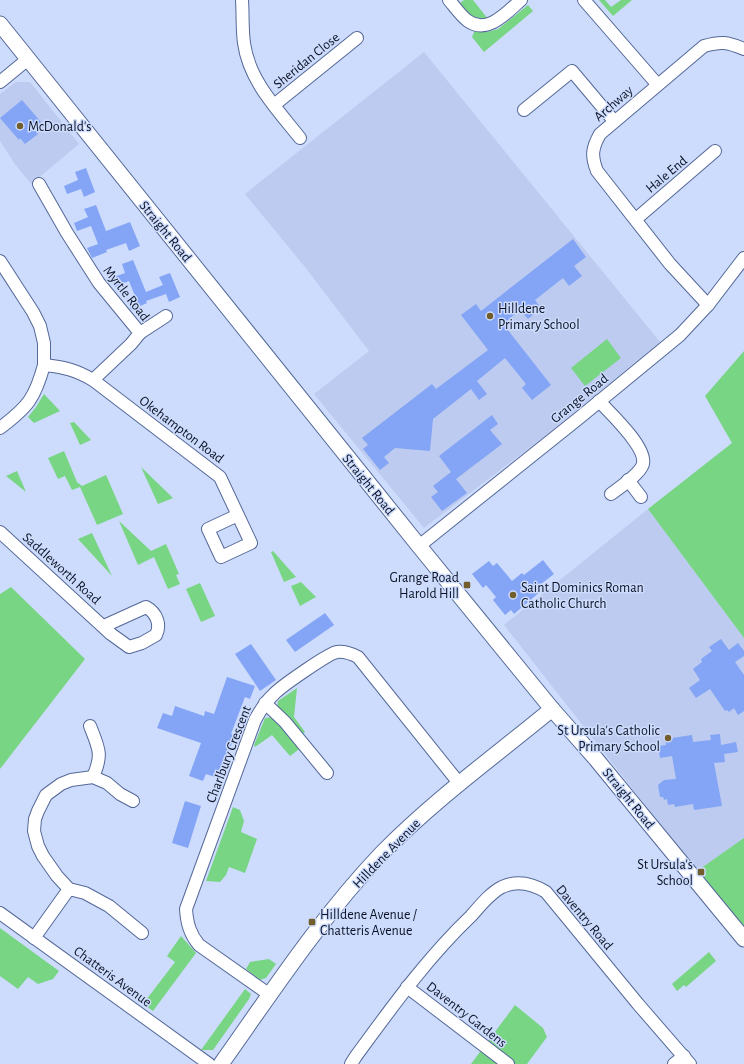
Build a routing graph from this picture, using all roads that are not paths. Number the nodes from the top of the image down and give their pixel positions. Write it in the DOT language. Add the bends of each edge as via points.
graph roads {
  1 [pos="242,0"];
  2 [pos="449,0"];
  3 [pos="521,0"];
  4 [pos="584,0"];
  5 [pos="0,24"];
  6 [pos="357,38"];
  7 [pos="744,49"];
  8 [pos="28,59"];
  9 [pos="0,82"];
  10 [pos="657,84"];
  11 [pos="274,105"];
  12 [pos="524,110"];
  13 [pos="614,122"];
  14 [pos="300,138"];
  15 [pos="715,151"];
  16 [pos="39,184"];
  17 [pos="636,219"];
  18 [pos="744,258"];
  19 [pos="0,261"];
  20 [pos="708,305"];
  21 [pos="166,316"];
  22 [pos="140,333"];
  23 [pos="44,365"];
  24 [pos="93,380"];
  25 [pos="599,401"];
  26 [pos="0,428"];
  27 [pos="628,480"];
  28 [pos="611,494"];
  29 [pos="642,497"];
  30 [pos="238,515"];
  31 [pos="0,532"];
  32 [pos="419,546"];
  33 [pos="104,626"];
  34 [pos="265,703"];
  35 [pos="552,709"];
  36 [pos="90,726"];
  37 [pos="327,773"];
  38 [pos="93,777"];
  39 [pos="459,783"];
  40 [pos="133,801"];
  41 [pos="69,889"];
  42 [pos="0,913"];
  43 [pos="142,933"];
  44 [pos="34,938"];
  45 [pos="744,939"];
  46 [pos="407,987"];
  47 [pos="270,995"];
  48 [pos="683,1061"];
  49 [pos="209,1064"];
  50 [pos="221,1064"];
  51 [pos="351,1064"];
  52 [pos="508,1064"];
  1 -- 11 [label="street, Sheridan Close" via="244,44 249,64 255,79"];
  2 -- 3 [label="street" via="466,21 479,25 492,24"];
  4 -- 10 [label="street"];
  5 -- 8 [label="street, Straight Road"];
  6 -- 11 [label="street, Sheridan Close"];
  7 -- 10 [label="street, Archway" via="720,42 704,46"];
  8 -- 9 [label="street"];
  8 -- 32 [label="street, Straight Road"];
  10 -- 13 [label="street, Archway"];
  11 -- 14 [label="street, Sheridan Close"];
  12 -- 13 [label="street" via="572,71"];
  13 -- 17 [label="street, Archway" via="600,134 594,147 593,160 597,171"];
  15 -- 17 [label="street, Hale End"];
  16 -- 22 [label="street, Myrtle Road" via="99,283"];
  17 -- 20 [label="street, Archway" via="670,264"];
  18 -- 20 [label="street, Grange Road"];
  19 -- 23 [label="street" via="40,326 44,343"];
  20 -- 25 [label="street, Grange Road" via="680,335"];
  21 -- 22 [label="street"];
  22 -- 24 [label="street, Myrtle Road"];
  23 -- 24 [label="street" via="76,371"];
  23 -- 26 [label="street" via="38,388 30,400 19,414"];
  24 -- 30 [label="street, Okehampton Road" via="220,478"];
  25 -- 27 [label="street" via="636,443 642,454 643,464"];
  25 -- 32 [label="street, Grange Road"];
  27 -- 28 [label="street"];
  27 -- 29 [label="street"];
  31 -- 33 [label="street, Saddleworth Road"];
  32 -- 35 [label="street, Straight Road"];
  34 -- 37 [label="street" via="285,722"];
  34 -- 39 [label="street, Charlbury Crescent" via="274,693 325,657 337,652 353,654"];
  34 -- 47 [label="street, Charlbury Crescent" via="255,720 186,909 189,930 199,945"];
  35 -- 39 [label="street, Hilldene Avenue"];
  35 -- 45 [label="street, Straight Road"];
  36 -- 38 [label="street" via="100,758"];
  38 -- 40 [label="street" via="108,783"];
  38 -- 41 [label="street" via="71,780 52,790 41,803 35,819 35,835 43,856"];
  39 -- 47 [label="street, Hilldene Avenue" via="420,816 353,886"];
  41 -- 43 [label="street" via="85,893 110,906"];
  41 -- 44 [label="street"];
  42 -- 44 [label="street, Chatteris Avenue"];
  44 -- 49 [label="street, Chatteris Avenue"];
  46 -- 48 [label="street, Daventry Road" via="458,928 495,891 504,886 525,883 546,892"];
  46 -- 51 [label="street, Daventry Road"];
  46 -- 52 [label="street, Daventry Gardens"];
  47 -- 50 [label="street, Hilldene Avenue"];
}
